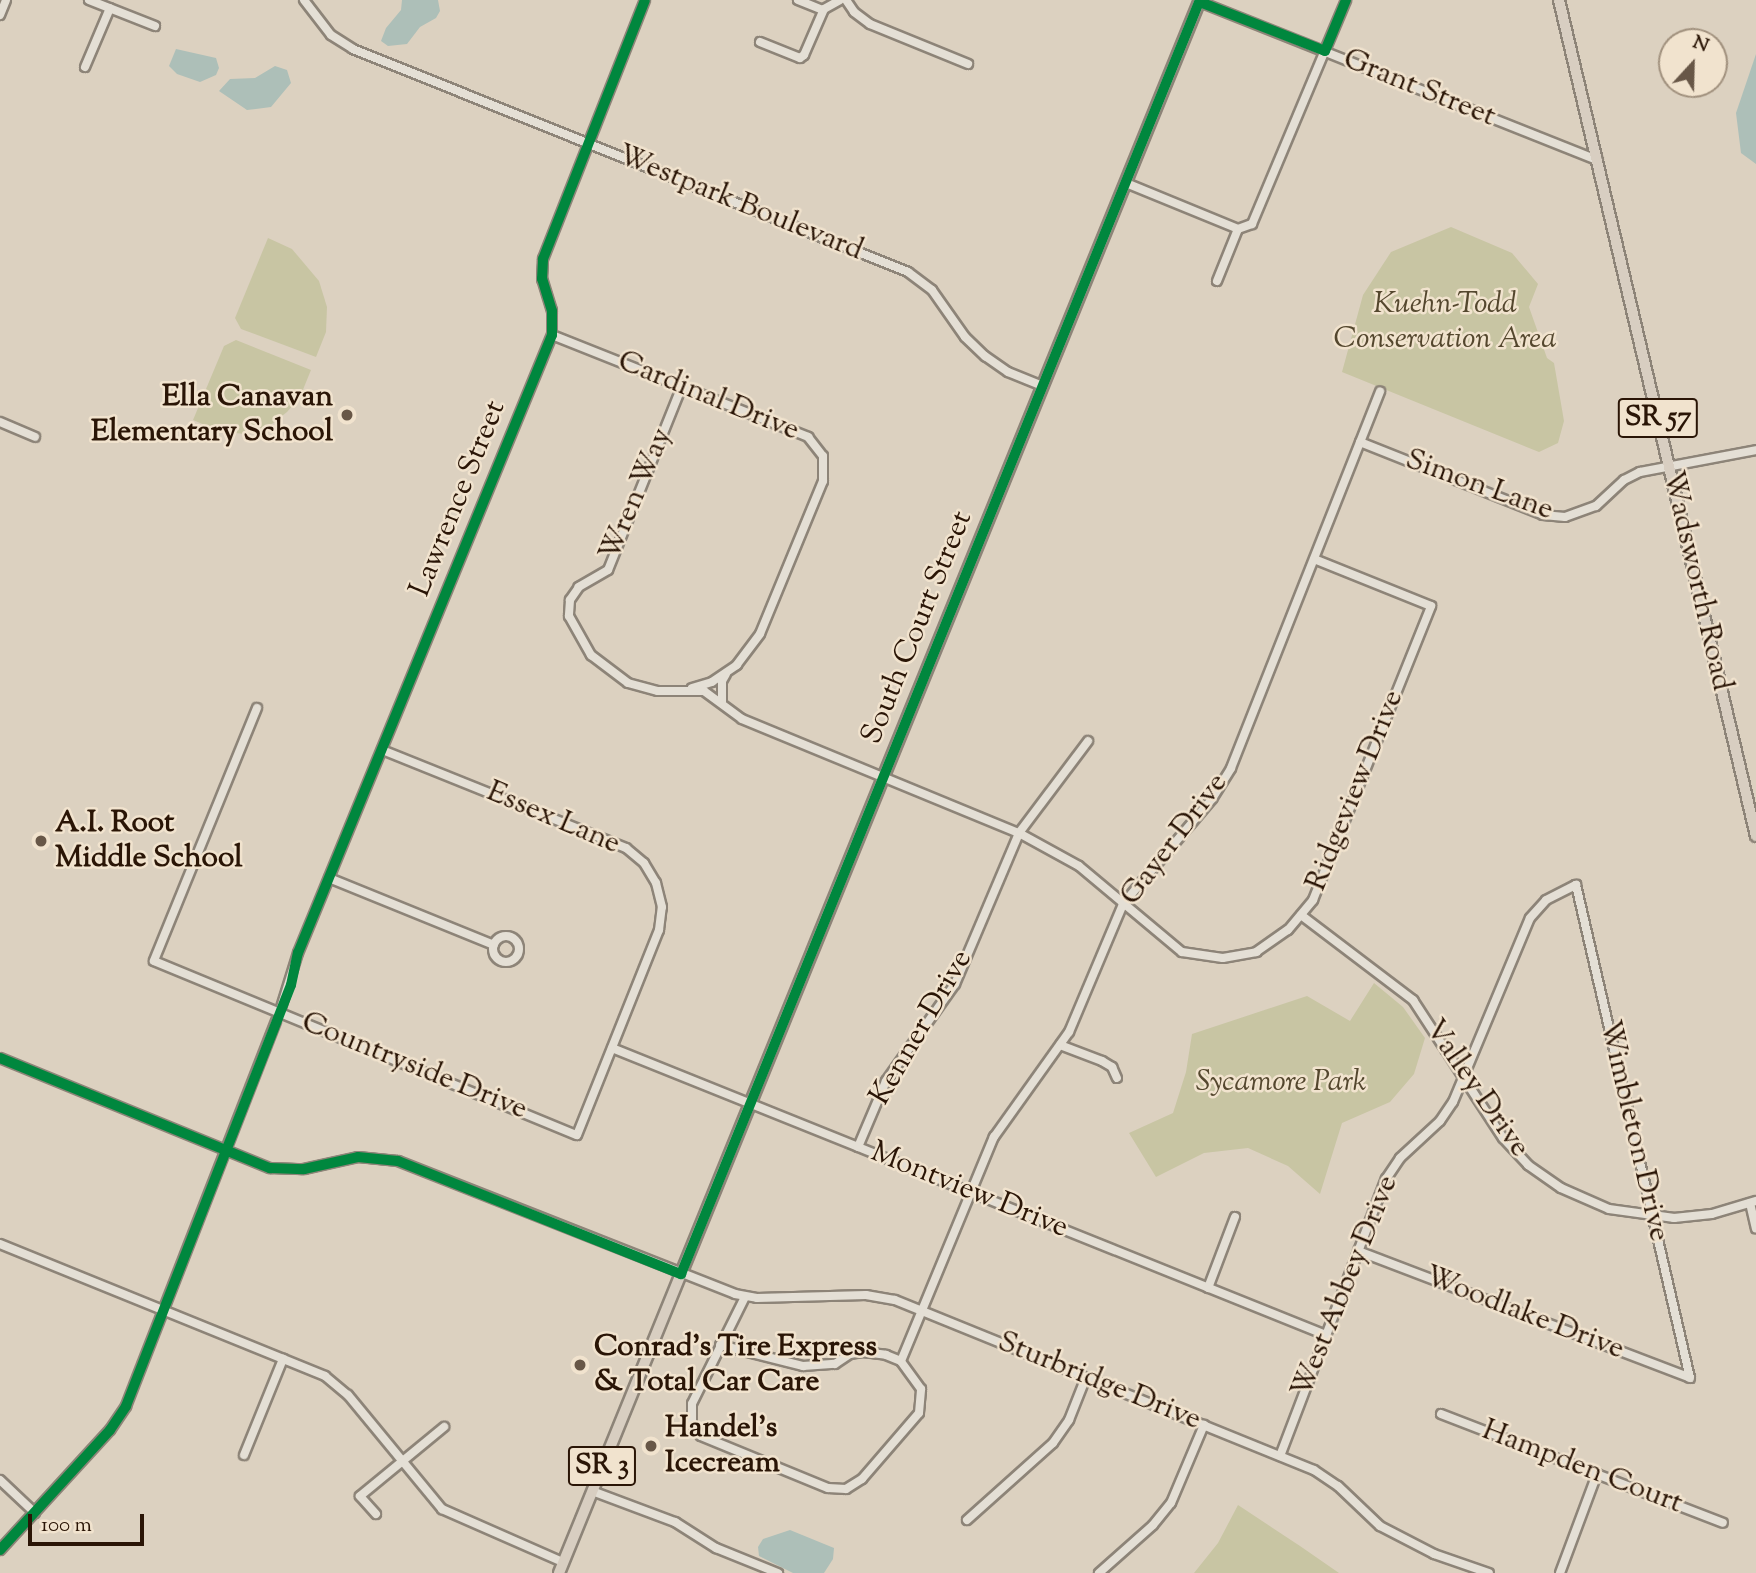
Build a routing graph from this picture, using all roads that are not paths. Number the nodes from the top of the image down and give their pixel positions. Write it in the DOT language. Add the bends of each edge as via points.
graph roads {
  1 [pos="6,0"];
  2 [pos="89,0"];
  3 [pos="304,0"];
  4 [pos="645,0"];
  5 [pos="798,0"];
  6 [pos="840,0"];
  7 [pos="846,0"];
  8 [pos="1346,0"];
  9 [pos="1559,0"];
  10 [pos="1200,1"];
  11 [pos="110,8"];
  12 [pos="823,10"];
  13 [pos="0,15"];
  14 [pos="155,26"];
  15 [pos="760,41"];
  16 [pos="1325,51"];
  17 [pos="968,64"];
  18 [pos="85,67"];
  19 [pos="589,143"];
  20 [pos="1598,160"];
  21 [pos="1126,183"];
  22 [pos="1238,229"];
  23 [pos="1217,281"];
  24 [pos="552,335"];
  25 [pos="682,386"];
  26 [pos="1043,386"];
  27 [pos="1380,391"];
  28 [pos="0,422"];
  29 [pos="35,437"];
  30 [pos="1360,442"];
  31 [pos="1756,450"];
  32 [pos="1669,466"];
  33 [pos="1314,559"];
  34 [pos="726,674"];
  35 [pos="690,689"];
  36 [pos="722,702"];
  37 [pos="257,708"];
  38 [pos="1088,741"];
  39 [pos="382,750"];
  40 [pos="884,777"];
  41 [pos="1019,833"];
  42 [pos="1756,836"];
  43 [pos="330,878"];
  44 [pos="1576,885"];
  45 [pos="1123,904"];
  46 [pos="1301,915"];
  47 [pos="494,945"];
  48 [pos="278,1016"];
  49 [pos="1060,1045"];
  50 [pos="612,1048"];
  51 [pos="0,1058"];
  52 [pos="1464,1077"];
  53 [pos="1117,1078"];
  54 [pos="749,1104"];
  55 [pos="577,1135"];
  56 [pos="858,1147"];
  57 [pos="225,1150"];
  58 [pos="972,1193"];
  59 [pos="1753,1202"];
  60 [pos="1235,1217"];
  61 [pos="1653,1217"];
  62 [pos="1756,1228"];
  63 [pos="0,1244"];
  64 [pos="1358,1251"];
  65 [pos="681,1274"];
  66 [pos="1208,1287"];
  67 [pos="745,1297"];
  68 [pos="162,1311"];
  69 [pos="924,1311"];
  70 [pos="1326,1335"];
  71 [pos="720,1345"];
  72 [pos="283,1359"];
  73 [pos="901,1362"];
  74 [pos="1086,1377"];
  75 [pos="1690,1378"];
  76 [pos="1441,1414"];
  77 [pos="1204,1425"];
  78 [pos="444,1427"];
  79 [pos="244,1455"];
  80 [pos="1280,1456"];
  81 [pos="402,1462"];
  82 [pos="1597,1474"];
  83 [pos="0,1480"];
  84 [pos="592,1491"];
  85 [pos="35,1513"];
  86 [pos="376,1514"];
  87 [pos="967,1520"];
  88 [pos="1723,1523"];
  89 [pos="0,1550"];
  90 [pos="563,1562"];
  91 [pos="559,1573"];
  92 [pos="778,1573"];
  93 [pos="1099,1573"];
  94 [pos="1489,1573"];
  95 [pos="1560,1573"];
  1 -- 13 [label="street"];
  2 -- 11 [label="street"];
  3 -- 19 [label="street, Westpark Boulevard" via="331,35 353,49"];
  4 -- 19 [label="street, Lawrence Street"];
  5 -- 12 [label="street"];
  6 -- 12 [label="street"];
  7 -- 17 [label="street" via="870,24"];
  8 -- 16 [label="street"];
  9 -- 20 [label="highway, Wadsworth Road / SR 57"];
  10 -- 16 [label="street, Grant Street"];
  10 -- 21 [label="main road, South Court Street / SR 3"];
  11 -- 14 [label="street"];
  11 -- 18 [label="street"];
  12 -- 15 [label="street" via="800,58"];
  16 -- 20 [label="street, Grant Street"];
  16 -- 22 [label="street" via="1252,224"];
  19 -- 24 [label="street, Lawrence Street" via="543,259"];
  19 -- 26 [label="street, Westpark Boulevard" via="908,272 932,290 965,337 985,356 1008,372"];
  20 -- 32 [label="highway, Wadsworth Road / SR 57"];
  21 -- 22 [label="street"];
  21 -- 26 [label="main road, South Court Street / SR 3"];
  22 -- 23 [label="street"];
  24 -- 25 [label="street, Cardinal Drive"];
  24 -- 39 [label="street, Lawrence Street"];
  25 -- 34 [label="street, Cardinal Drive" via="807,437 820,448 825,464 823,481 761,634"];
  25 -- 35 [label="street, Wren Way" via="608,570 579,587 570,600 569,616 591,655 628,683 658,691"];
  26 -- 40 [label="main road, South Court Street / SR 3"];
  27 -- 30 [label="street, Gayer Drive"];
  28 -- 29 [label="street"];
  30 -- 32 [label="street, Simon Lane" via="1553,517 1587,512 1623,480"];
  30 -- 33 [label="street, Gayer Drive"];
  31 -- 32 [label="street, Simon Lane"];
  32 -- 42 [label="highway, Wadsworth Road / SR 57"];
  33 -- 45 [label="street, Gayer Drive" via="1222,784"];
  33 -- 46 [label="street, Ridgeview Drive" via="1431,606 1317,894"];
  34 -- 35 [label="street, Cardinal Drive"];
  34 -- 36 [label="street"];
  35 -- 36 [label="street, Ridgeview Drive"];
  36 -- 40 [label="street, Ridgeview Drive" via="742,719"];
  37 -- 48 [label="street, Countryside Drive" via="154,961"];
  38 -- 41 [label="street, Kenner Drive"];
  39 -- 43 [label="street, Lawrence Street"];
  39 -- 50 [label="street, Essex Lane" via="617,844 644,863 656,883 661,919"];
  40 -- 41 [label="street, Ridgeview Drive"];
  40 -- 54 [label="main road, South Court Street / SR 3"];
  41 -- 45 [label="street, Ridgeview Drive" via="1079,866"];
  41 -- 56 [label="street, Kenner Drive" via="955,984 886,1081"];
  43 -- 47 [label="street"];
  43 -- 48 [label="street, Lawrence Street"];
  44 -- 52 [label="street, West Abbey Drive" via="1546,900 1530,918"];
  44 -- 61 [label="street, Wimbleton Drive"];
  45 -- 46 [label="street, Ridgeview Drive" via="1182,952 1223,958 1245,956 1267,946"];
  45 -- 49 [label="street, Gayer Drive"];
  46 -- 52 [label="street, Valley Drive" via="1413,1000"];
  48 -- 55 [label="street, Countryside Drive"];
  48 -- 57 [label="street, Lawrence Street"];
  49 -- 53 [label="street" via="1102,1061"];
  49 -- 58 [label="street, Gayer Drive" via="999,1127"];
  50 -- 54 [label="street, Montview Drive"];
  50 -- 55 [label="street, Essex Lane"];
  51 -- 57 [label="street, Sturbridge Drive"];
  52 -- 61 [label="street, Valley Drive" via="1503,1138 1540,1174 1591,1204"];
  52 -- 64 [label="street, West Abbey Drive" via="1448,1112 1392,1168"];
  54 -- 56 [label="street, Montview Drive"];
  54 -- 65 [label="main road, South Court Street / SR 3"];
  56 -- 58 [label="street, Montview Drive"];
  57 -- 65 [label="street, Sturbridge Drive" via="280,1170 358,1157 398,1161"];
  57 -- 68 [label="street, Lawrence Street"];
  58 -- 66 [label="street, Montview Drive"];
  58 -- 69 [label="street, Gayer Drive"];
  59 -- 61 [label="street, Valley Drive" via="1712,1214"];
  59 -- 62 [label="street"];
  60 -- 66 [label="street"];
  61 -- 75 [label="street, Wimbleton Drive"];
  63 -- 68 [label="street"];
  64 -- 70 [label="street, West Abbey Drive"];
  64 -- 75 [label="street, Woodlake Drive"];
  65 -- 67 [label="street, Sturbridge Drive"];
  65 -- 84 [label="main road, South Court Street / SR 3"];
  66 -- 70 [label="street, Montview Drive"];
  67 -- 69 [label="street, Sturbridge Drive" via="866,1295"];
  67 -- 71 [label="street"];
  68 -- 72 [label="street"];
  68 -- 85 [label="street, Lawrence Street" via="119,1418"];
  69 -- 73 [label="street, Gayer Drive"];
  69 -- 74 [label="street, Sturbridge Drive"];
  70 -- 80 [label="street, West Abbey Drive"];
  71 -- 73 [label="street" via="803,1366 835,1364 863,1352"];
  71 -- 73 [label="street" via="690,1410 696,1431 828,1488 846,1489 862,1479 919,1413 921,1389"];
  72 -- 79 [label="street"];
  72 -- 81 [label="street" via="335,1383"];
  74 -- 77 [label="street, Sturbridge Drive"];
  74 -- 87 [label="street" via="1069,1420 1053,1443"];
  76 -- 82 [label="street, Hampden Court"];
  77 -- 80 [label="street, Sturbridge Drive"];
  77 -- 93 [label="street" via="1171,1503"];
  78 -- 81 [label="street"];
  80 -- 94 [label="street, Sturbridge Drive" via="1327,1477 1380,1526 1434,1554"];
  81 -- 86 [label="street" via="360,1496"];
  81 -- 90 [label="street" via="434,1501 453,1515"];
  82 -- 88 [label="street, Hampden Court"];
  82 -- 95 [label="street"];
  83 -- 85 [label="street"];
  84 -- 90 [label="main road, South Court Street / SR 3"];
  84 -- 92 [label="street" via="675,1522 716,1548"];
  85 -- 89 [label="street, Lawrence Street"];
  90 -- 91 [label="main road, SR 3"];
}
